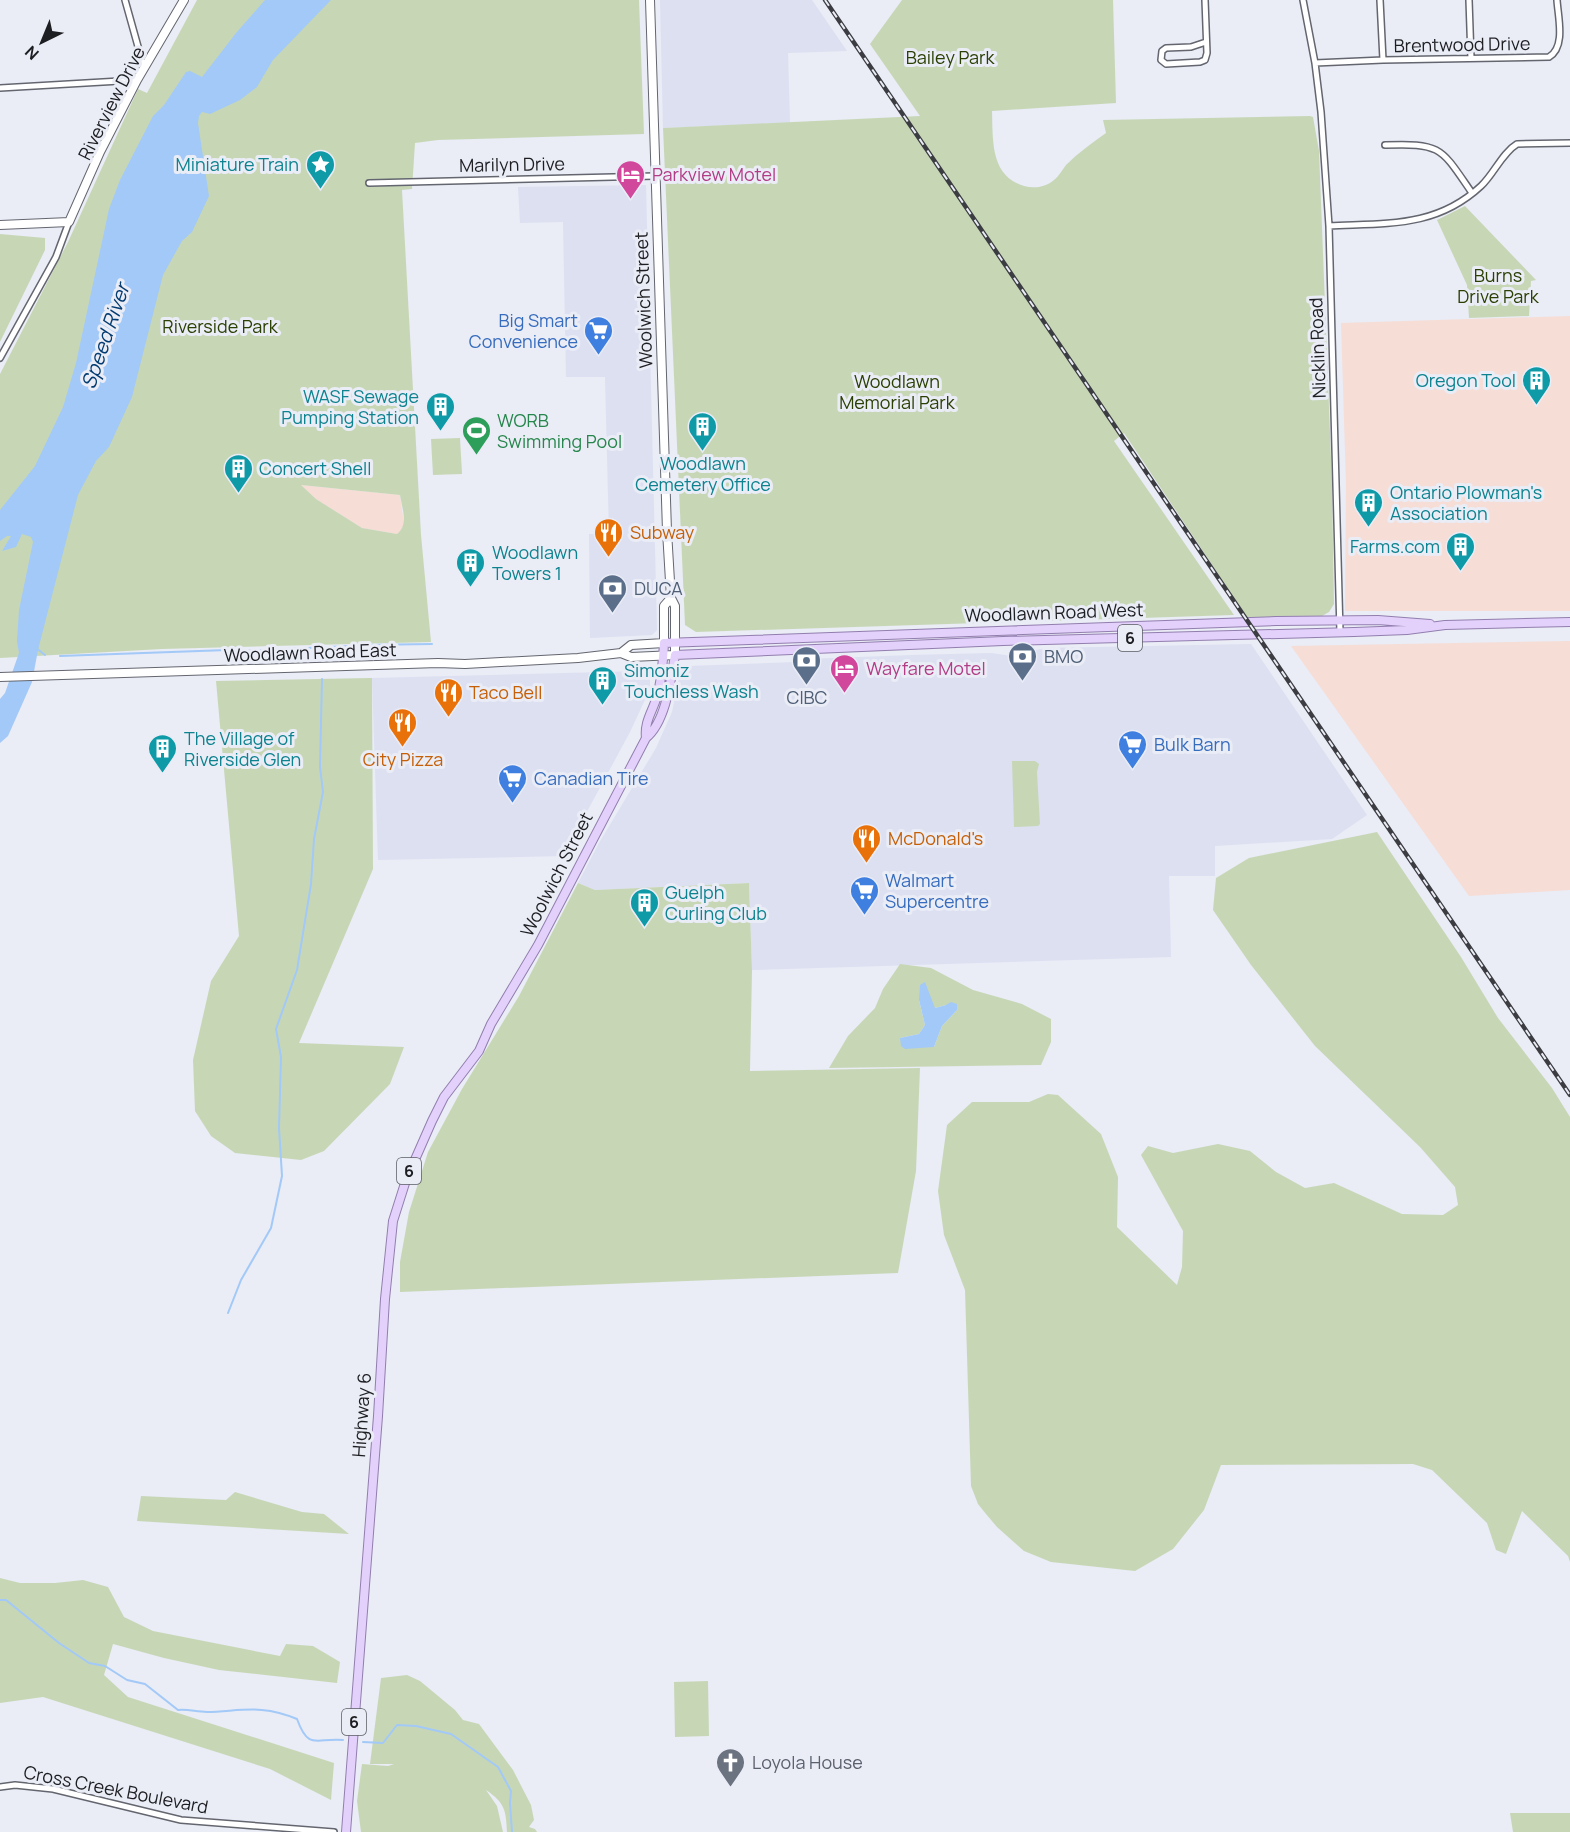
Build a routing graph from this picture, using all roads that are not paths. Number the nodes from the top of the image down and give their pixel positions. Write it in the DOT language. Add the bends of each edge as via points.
graph roads {
  1 [pos="125,0"];
  2 [pos="184,0"];
  3 [pos="650,0"];
  4 [pos="1205,0"];
  5 [pos="1303,0"];
  6 [pos="1380,0"];
  7 [pos="1469,0"];
  8 [pos="1557,0"];
  9 [pos="1206,42"];
  10 [pos="1471,58"];
  11 [pos="1383,60"];
  12 [pos="1315,63"];
  13 [pos="144,68"];
  14 [pos="137,80"];
  15 [pos="0,88"];
  16 [pos="1570,143"];
  17 [pos="1385,145"];
  18 [pos="655,176"];
  19 [pos="369,183"];
  20 [pos="1472,193"];
  21 [pos="69,222"];
  22 [pos="0,225"];
  23 [pos="1329,226"];
  24 [pos="0,358"];
  25 [pos="670,598"];
  26 [pos="1339,621"];
  27 [pos="1570,622"];
  28 [pos="1445,625"];
  29 [pos="1340,632"];
  30 [pos="664,643"];
  31 [pos="675,643"];
  32 [pos="621,653"];
  33 [pos="675,655"];
  34 [pos="664,656"];
  35 [pos="1,677"];
  36 [pos="646,738"];
  37 [pos="491,1024"];
  38 [pos="0,1786"];
  39 [pos="334,1832"];
  40 [pos="346,1832"];
  1 -- 13 [label="street"];
  2 -- 13 [label="main road, Riverview Drive"];
  3 -- 18 [label="main road, Woolwich Street"];
  4 -- 9 [label="street"];
  5 -- 12 [label="street, Nicklin Road"];
  6 -- 11 [label="street"];
  7 -- 10 [label="street"];
  8 -- 10 [label="street, Brentwood Drive" via="1555,53 1539,58"];
  9 -- 9 [label="street" via="1166,48 1161,60 1166,64 1200,62 1205,60"];
  10 -- 11 [label="street, Brentwood Drive"];
  11 -- 12 [label="street, Brentwood Drive"];
  12 -- 23 [label="street, Nicklin Road"];
  13 -- 14 [label="main road, Riverview Drive"];
  14 -- 15 [label="street"];
  14 -- 21 [label="main road, Riverview Drive"];
  16 -- 20 [label="street" via="1517,144"];
  17 -- 20 [label="street" via="1421,144 1441,151"];
  18 -- 19 [label="street, Marilyn Drive"];
  18 -- 25 [label="main road, Woolwich Street"];
  20 -- 23 [label="street" via="1452,208 1418,221"];
  21 -- 22 [label="main road"];
  21 -- 24 [label="street" via="62,246"];
  23 -- 26 [label="street, Nicklin Road"];
  25 -- 30 [label="main road, Woolwich Street" via="664,606"];
  25 -- 31 [label="main road, Woolwich Street" via="675,606"];
  26 -- 28 [label="main road, Woodlawn Road West / 6"];
  26 -- 29 [label="street, Nicklin Road"];
  26 -- 31 [label="main road, Woodlawn Road West / 6"];
  27 -- 28 [label="main road, Woodlawn Road West / 6"];
  28 -- 29 [label="main road, Woodlawn Road West / 6"];
  29 -- 33 [label="main road, Woodlawn Road West / 6"];
  30 -- 31 [label="main road, Woodlawn Road West"];
  30 -- 32 [label="main road, Woodlawn Road East" via="631,645"];
  30 -- 34 [label="main road, Woolwich Street"];
  31 -- 33 [label="main road, Woolwich Street"];
  32 -- 34 [label="main road, Woodlawn Road East" via="632,657"];
  32 -- 35 [label="main road, Woodlawn Road East" via="465,664"];
  33 -- 34 [label="main road, Woodlawn Road East"];
  33 -- 36 [label="main road, Woolwich Street" via="666,701"];
  34 -- 36 [label="main road, Woolwich Street" via="657,698 645,726"];
  36 -- 37 [label="main road, Woolwich Street / 6" via="538,945"];
  37 -- 40 [label="main road, Highway 6 / 6" via="479,1051 444,1097 432,1121 393,1221"];
  38 -- 39 [label="street, Cross Creek Boulevard" via="53,1789 180,1820"];
}
